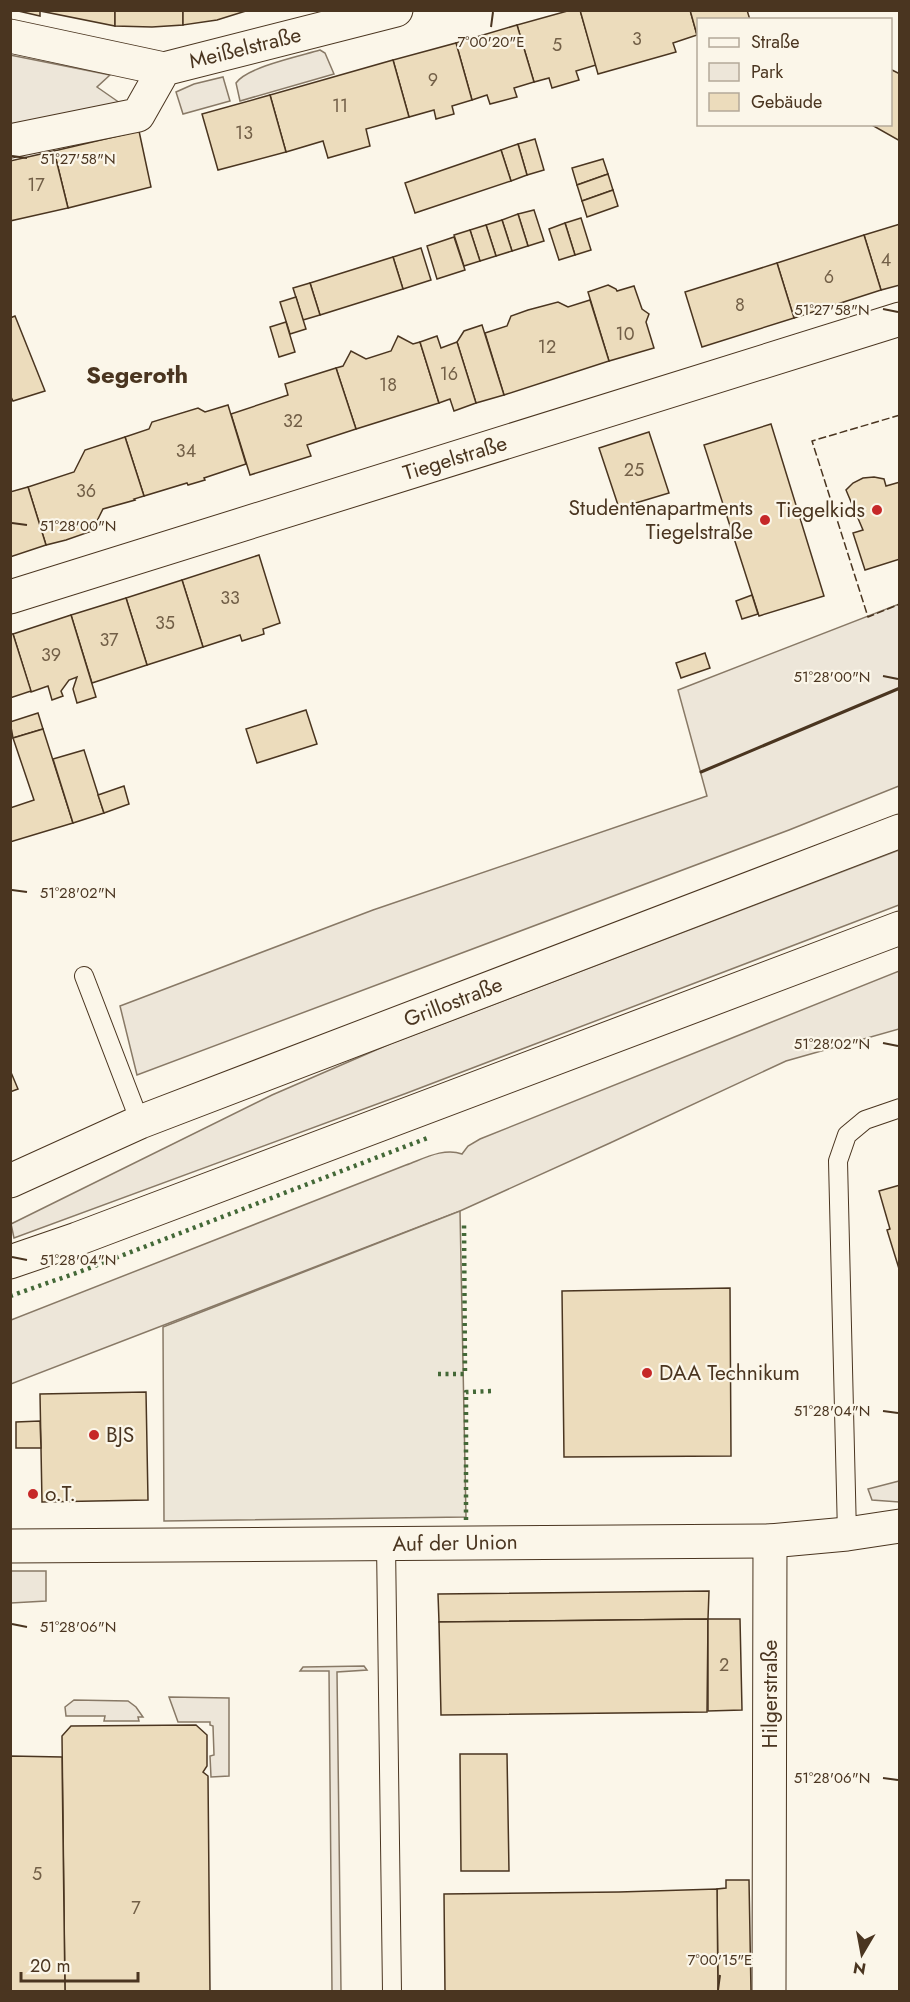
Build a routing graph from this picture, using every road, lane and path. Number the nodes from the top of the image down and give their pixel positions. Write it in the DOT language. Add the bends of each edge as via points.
graph roads {
  1 [pos="396,10"];
  2 [pos="10,36"];
  3 [pos="164,69"];
  4 [pos="10,141"];
  5 [pos="900,319"];
  6 [pos="10,597"];
  7 [pos="900,831"];
  8 [pos="900,928"];
  9 [pos="84,976"];
  10 [pos="900,1108"];
  11 [pos="140,1122"];
  12 [pos="10,1180"];
  13 [pos="10,1262"];
  14 [pos="900,1526"];
  15 [pos="847,1534"];
  16 [pos="770,1541"];
  17 [pos="386,1544"];
  18 [pos="10,1546"];
  19 [pos="392,1992"];
  20 [pos="769,1992"];
  1 -- 3 [label="street, Meißelstraße"];
  2 -- 3 [label="street, Meißelstraße"];
  3 -- 4 [label="street, Meißelstraße" via="138,115"];
  5 -- 6 [label="street, Tiegelstraße"];
  7 -- 11 [label="street, Grillostraße"];
  8 -- 13 [label="street"];
  9 -- 11 [label="lane"];
  10 -- 15 [label="lane" via="866,1120 847,1135 838,1161"];
  11 -- 12 [label="street, Grillostraße"];
  14 -- 15 [label="street, Auf der Union"];
  15 -- 16 [label="street, Auf der Union"];
  16 -- 17 [label="street, Auf der Union"];
  16 -- 20 [label="street, Hilgerstraße"];
  17 -- 18 [label="street, Auf der Union"];
  17 -- 19 [label="lane"];
}
